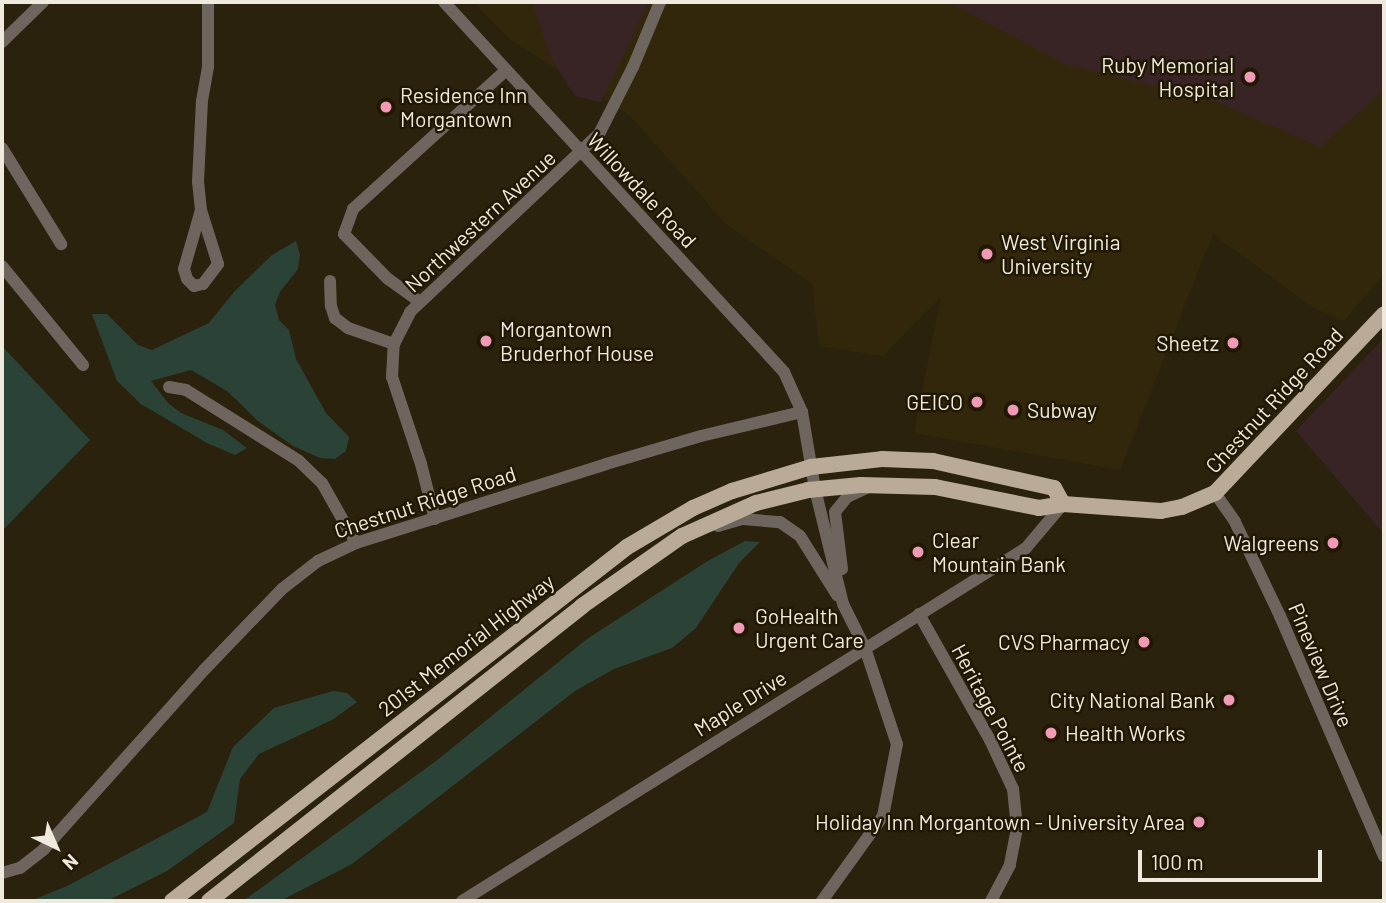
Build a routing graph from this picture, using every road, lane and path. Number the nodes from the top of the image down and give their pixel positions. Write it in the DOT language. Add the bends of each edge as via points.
graph roads {
  1 [pos="208,2"];
  2 [pos="444,2"];
  3 [pos="660,2"];
  4 [pos="34,5"];
  5 [pos="2,42"];
  6 [pos="505,71"];
  7 [pos="2,148"];
  8 [pos="581,153"];
  9 [pos="201,210"];
  10 [pos="61,244"];
  11 [pos="2,266"];
  12 [pos="330,281"];
  13 [pos="420,302"];
  14 [pos="1384,314"];
  15 [pos="394,344"];
  16 [pos="83,365"];
  17 [pos="169,387"];
  18 [pos="802,412"];
  19 [pos="811,467"];
  20 [pos="874,485"];
  21 [pos="815,489"];
  22 [pos="1215,493"];
  23 [pos="1063,504"];
  24 [pos="435,519"];
  25 [pos="682,536"];
  26 [pos="356,543"];
  27 [pos="843,604"];
  28 [pos="919,614"];
  29 [pos="865,648"];
  30 [pos="1384,856"];
  31 [pos="2,873"];
  32 [pos="172,901"];
  33 [pos="209,901"];
  34 [pos="462,901"];
  35 [pos="822,901"];
  36 [pos="991,901"];
  1 -- 9 [label="street" via="208,66 199,138"];
  2 -- 6 [label="street, Willowdale Road"];
  3 -- 8 [label="street, Northwestern Avenue" via="610,115"];
  4 -- 5 [label="street"];
  6 -- 8 [label="street, Willowdale Road"];
  6 -- 13 [label="street" via="353,209 344,234 388,279"];
  7 -- 10 [label="street"];
  8 -- 13 [label="street, Northwestern Avenue"];
  8 -- 18 [label="street, Willowdale Road" via="785,372"];
  9 -- 9 [label="street" via="218,264 210,278 194,286 184,270"];
  11 -- 16 [label="street"];
  12 -- 15 [label="street" via="335,318 348,328"];
  13 -- 15 [label="street, Northwestern Avenue"];
  14 -- 22 [label="main road, Chestnut Ridge Road"];
  15 -- 24 [label="street, Northwestern Avenue" via="392,377"];
  17 -- 26 [label="street" via="186,390 299,461 322,483"];
  18 -- 19 [label="street"];
  18 -- 24 [label="street, Chestnut Ridge Road" via="701,436"];
  19 -- 21 [label="street"];
  19 -- 23 [label="main road" via="882,459 933,461 1054,488"];
  19 -- 32 [label="main road, 201st Memorial Highway" via="732,491 627,547"];
  20 -- 21 [label="main road, Chestnut Ridge Road"];
  20 -- 23 [label="main road, Chestnut Ridge Road" via="935,487 1039,508"];
  20 -- 27 [label="street" via="847,497 835,512"];
  21 -- 25 [label="main road, 201st Memorial Highway" via="755,503"];
  21 -- 27 [label="street"];
  22 -- 23 [label="main road, Chestnut Ridge Road" via="1161,512"];
  22 -- 30 [label="street, Pineview Drive" via="1235,522 1280,616"];
  23 -- 28 [label="street, Maple Drive" via="1026,548"];
  24 -- 26 [label="street, Chestnut Ridge Road"];
  25 -- 27 [label="street" via="743,519 780,522 800,536"];
  25 -- 33 [label="main road, 201st Memorial Highway" via="582,606"];
  26 -- 31 [label="street, Chestnut Ridge Road" via="318,561 282,589 44,849 20,868"];
  27 -- 29 [label="street"];
  28 -- 29 [label="street, Maple Drive"];
  28 -- 36 [label="street, Heritage Pointe" via="1013,789 1017,828 1010,865"];
  29 -- 34 [label="street, Maple Drive"];
  29 -- 35 [label="street" via="897,744 883,816"];
}
